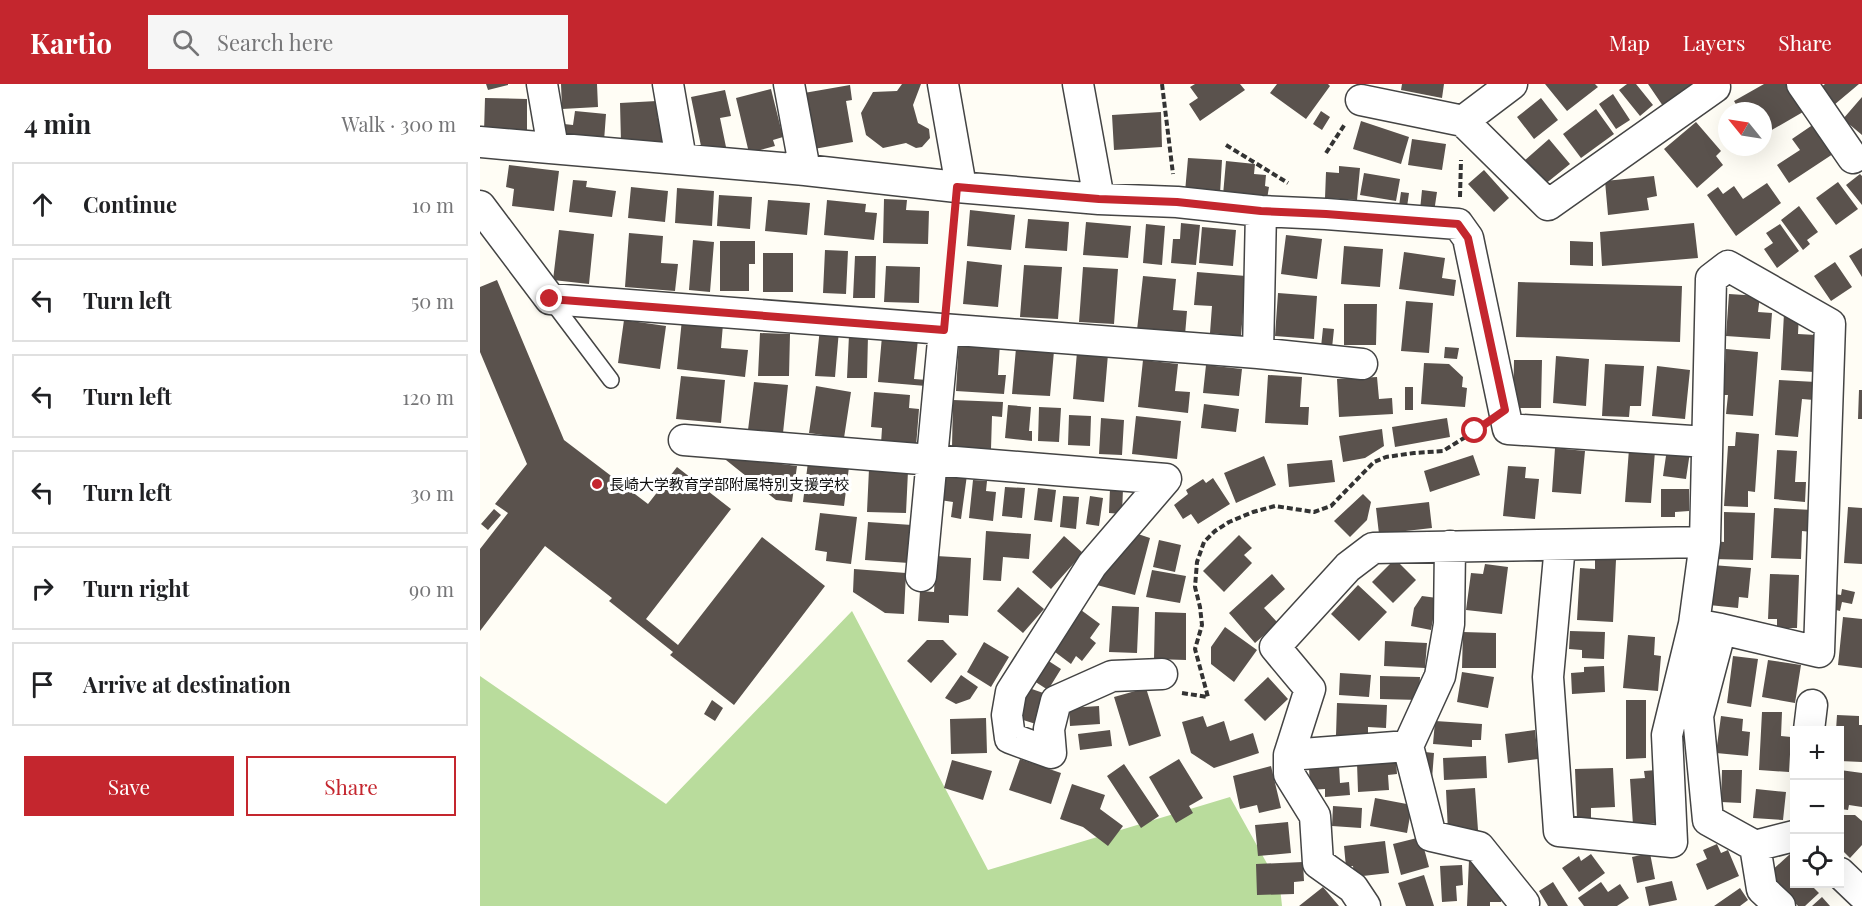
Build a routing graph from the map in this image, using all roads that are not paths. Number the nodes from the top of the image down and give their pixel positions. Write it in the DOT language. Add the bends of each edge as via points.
graph roads {
  1 [pos="542,84"];
  2 [pos="668,84"];
  3 [pos="789,84"];
  4 [pos="943,84"];
  5 [pos="1078,84"];
  6 [pos="1512,84"];
  7 [pos="1714,84"];
  8 [pos="1802,84"];
  9 [pos="1361,100"];
  10 [pos="1463,121"];
  11 [pos="480,142"];
  12 [pos="553,148"];
  13 [pos="1853,158"];
  14 [pos="681,159"];
  15 [pos="805,170"];
  16 [pos="957,187"];
  17 [pos="1099,199"];
  18 [pos="480,206"];
  19 [pos="1261,211"];
  20 [pos="550,299"];
  21 [pos="944,330"];
  22 [pos="1258,353"];
  23 [pos="1362,364"];
  24 [pos="611,380"];
  25 [pos="684,440"];
  26 [pos="1707,442"];
  27 [pos="931,460"];
  28 [pos="1705,542"];
  29 [pos="1560,545"];
  30 [pos="1450,546"];
  31 [pos="921,576"];
  32 [pos="1708,626"];
  33 [pos="1162,674"];
  34 [pos="1408,746"];
  35 [pos="1289,755"];
  36 [pos="1790,837"];
  37 [pos="1755,846"];
  38 [pos="1844,878"];
  39 [pos="1862,894"];
  40 [pos="1365,906"];
  41 [pos="1523,906"];
  42 [pos="1780,906"];
  1 -- 12 [label="street"];
  2 -- 14 [label="street"];
  3 -- 15 [label="street"];
  4 -- 16 [label="street" via="959,174"];
  5 -- 17 [label="street"];
  6 -- 10 [label="street"];
  7 -- 10 [label="street" via="1715,87 1548,205"];
  8 -- 13 [label="street"];
  9 -- 10 [label="street"];
  11 -- 12 [label="street"];
  12 -- 14 [label="street"];
  14 -- 15 [label="street"];
  15 -- 16 [label="street"];
  16 -- 17 [label="street"];
  17 -- 19 [label="street"];
  18 -- 20 [label="street"];
  19 -- 22 [label="street"];
  19 -- 26 [label="street" via="1458,224 1468,238 1508,429"];
  20 -- 21 [label="street"];
  20 -- 24 [label="lane"];
  21 -- 22 [label="street"];
  21 -- 27 [label="street"];
  22 -- 23 [label="street"];
  25 -- 27 [label="street"];
  26 -- 28 [label="street"];
  26 -- 32 [label="street" via="1711,279 1728,267 1830,324 1819,652"];
  27 -- 31 [label="street"];
  27 -- 33 [label="street" via="1166,479 1092,566 1011,692 1007,715 1010,738 1051,753 1049,729 1056,701 1112,676"];
  28 -- 29 [label="street"];
  28 -- 32 [label="street"];
  29 -- 30 [label="street"];
  29 -- 32 [label="street" via="1548,677 1559,831 1672,842 1667,735"];
  30 -- 34 [label="street" via="1449,624 1440,676"];
  30 -- 35 [label="street" via="1373,548 1348,567 1275,647 1310,688"];
  32 -- 37 [label="street" via="1698,716 1708,820"];
  34 -- 35 [label="street"];
  34 -- 41 [label="street" via="1431,836 1479,847"];
  35 -- 40 [label="street" via="1289,774 1315,816 1318,863 1353,888"];
  36 -- 37 [label="street"];
  37 -- 42 [label="street" via="1762,889"];
  38 -- 39 [label="street"];
}
